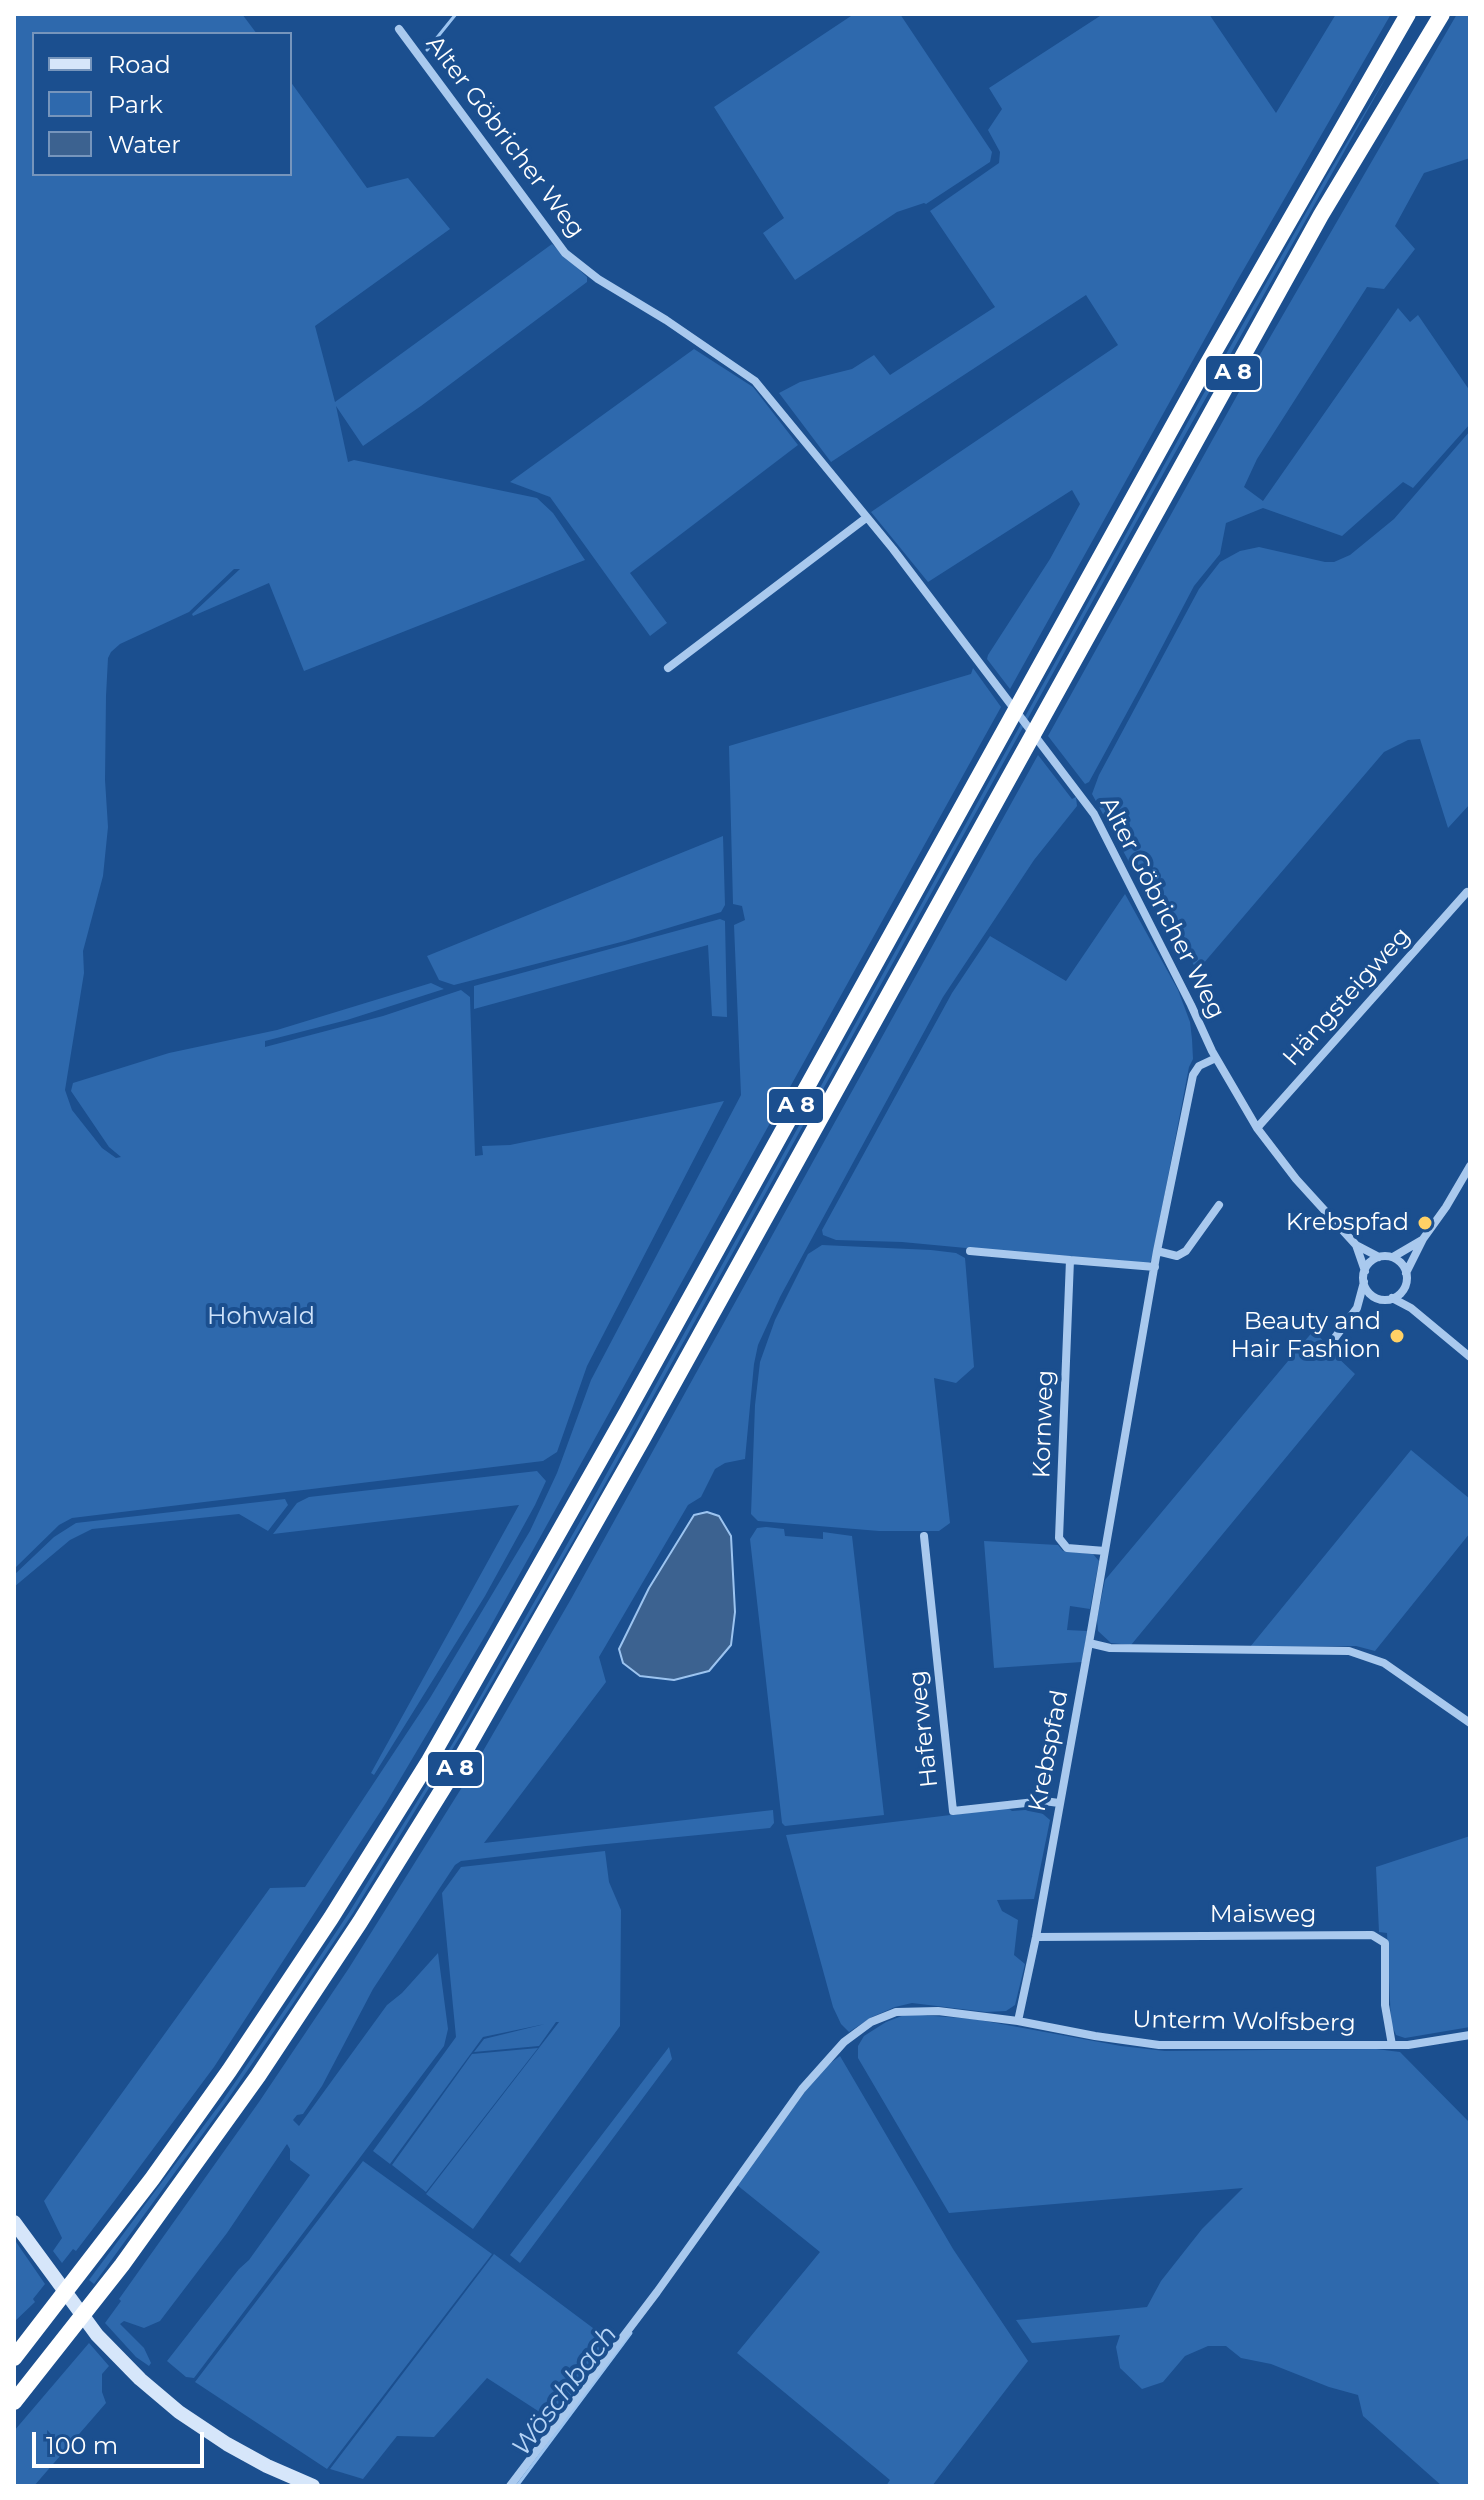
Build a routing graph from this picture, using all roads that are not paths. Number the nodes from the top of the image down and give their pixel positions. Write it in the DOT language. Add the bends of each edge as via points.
graph roads {
  1 [pos="1408,14"];
  2 [pos="1442,14"];
  3 [pos="399,29"];
  4 [pos="866,518"];
  5 [pos="668,668"];
  6 [pos="1467,892"];
  7 [pos="1216,1058"];
  8 [pos="1257,1128"];
  9 [pos="1470,1166"];
  10 [pos="1219,1205"];
  11 [pos="1423,1239"];
  12 [pos="1356,1245"];
  13 [pos="970,1251"];
  14 [pos="1157,1251"];
  15 [pos="1379,1257"];
  16 [pos="1393,1257"];
  17 [pos="1070,1260"];
  18 [pos="1155,1267"];
  19 [pos="1365,1271"];
  20 [pos="1406,1273"];
  21 [pos="1364,1282"];
  22 [pos="1403,1290"];
  23 [pos="1377,1298"];
  24 [pos="1392,1298"];
  25 [pos="1357,1308"];
  26 [pos="1411,1308"];
  27 [pos="1331,1343"];
  28 [pos="1470,1357"];
  29 [pos="924,1536"];
  30 [pos="1105,1551"];
  31 [pos="1089,1643"];
  32 [pos="1470,1723"];
  33 [pos="1059,1803"];
  34 [pos="1036,1937"];
  35 [pos="1018,2021"];
  36 [pos="1470,2035"];
  37 [pos="1392,2045"];
  38 [pos="14,2222"];
  39 [pos="14,2358"];
  40 [pos="14,2402"];
  41 [pos="313,2486"];
  42 [pos="510,2486"];
  1 -- 39 [label="highway, A 8" via="459,1711 281,1995 176,2147"];
  2 -- 40 [label="highway, A 8" via="1299,254 460,1761 258,2076 99,2296"];
  3 -- 4 [label="street, Alter Göbricher Weg" via="565,253 755,381"];
  4 -- 5 [label="street"];
  4 -- 7 [label="street, Alter Göbricher Weg" via="1094,814"];
  6 -- 8 [label="street, Hängsteigweg"];
  7 -- 8 [label="street, Alter Göbricher Weg"];
  7 -- 14 [label="street, Krebspfad" via="1193,1075"];
  8 -- 12 [label="street, Alter Göbricher Weg"];
  9 -- 11 [label="street"];
  10 -- 14 [label="street" via="1186,1251 1177,1256"];
  11 -- 16 [label="street"];
  11 -- 20 [label="street"];
  12 -- 15 [label="street, Alter Göbricher Weg"];
  12 -- 19 [label="street, Alter Göbricher Weg"];
  13 -- 17 [label="street"];
  14 -- 18 [label="street, Krebspfad"];
  15 -- 16 [label="street"];
  15 -- 19 [label="street"];
  16 -- 20 [label="street"];
  17 -- 18 [label="street"];
  17 -- 30 [label="street, Kornweg" via="1059,1538 1067,1548"];
  18 -- 30 [label="street, Krebspfad"];
  19 -- 21 [label="street"];
  20 -- 22 [label="street"];
  21 -- 23 [label="street"];
  21 -- 25 [label="street"];
  22 -- 24 [label="street"];
  22 -- 26 [label="street"];
  23 -- 24 [label="street"];
  23 -- 25 [label="street"];
  24 -- 26 [label="street"];
  25 -- 27 [label="street"];
  26 -- 28 [label="street"];
  29 -- 33 [label="street, Haferweg" via="953,1811"];
  30 -- 31 [label="street, Krebspfad"];
  31 -- 32 [label="street" via="1110,1648 1349,1651 1384,1663"];
  31 -- 33 [label="street, Krebspfad"];
  33 -- 34 [label="street, Krebspfad"];
  34 -- 35 [label="street, Krebspfad"];
  34 -- 37 [label="street, Maisweg" via="1372,1935 1385,1943 1385,2005"];
  35 -- 37 [label="street, Unterm Wolfsberg" via="1159,2045"];
  35 -- 42 [label="street, Unterm Wolfsberg" via="938,2011 896,2012 844,2042 802,2089"];
  36 -- 37 [label="street, Unterm Wolfsberg"];
  38 -- 41 [label="main road" via="97,2335 155,2393 227,2444"];
}
